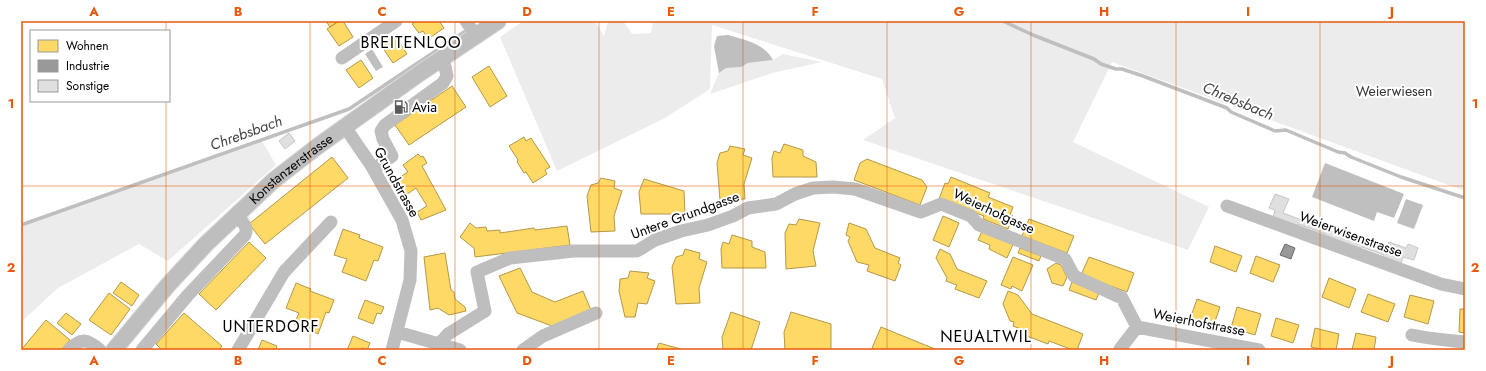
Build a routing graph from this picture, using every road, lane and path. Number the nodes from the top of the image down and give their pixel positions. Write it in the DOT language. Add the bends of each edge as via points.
graph roads {
  1 [pos="396,21"];
  2 [pos="466,21"];
  3 [pos="498,21"];
  4 [pos="476,36"];
  5 [pos="342,58"];
  6 [pos="443,58"];
  7 [pos="345,128"];
  8 [pos="374,169"];
  9 [pos="855,189"];
  10 [pos="1227,206"];
  11 [pos="236,214"];
  12 [pos="332,222"];
  13 [pos="1465,288"];
  14 [pos="596,313"];
  15 [pos="1137,327"];
  16 [pos="397,332"];
  17 [pos="1412,335"];
  18 [pos="1465,342"];
  19 [pos="439,344"];
  20 [pos="118,345"];
  21 [pos="1120,349"];
  22 [pos="69,350"];
  23 [pos="100,350"];
  24 [pos="136,350"];
  25 [pos="142,350"];
  26 [pos="238,350"];
  27 [pos="392,350"];
  28 [pos="460,350"];
  29 [pos="523,350"];
  30 [pos="1259,350"];
  1 -- 5 [label="street"];
  2 -- 4 [label="street"];
  3 -- 4 [label="main road, Konstanzerstrasse"];
  4 -- 6 [label="main road, Konstanzerstrasse"];
  6 -- 7 [label="main road, Konstanzerstrasse"];
  6 -- 8 [label="street" via="447,76 443,83 385,124 381,131 392,156"];
  7 -- 8 [label="street, Grundstrasse"];
  7 -- 11 [label="main road, Konstanzerstrasse" via="274,180"];
  8 -- 16 [label="street, Grundstrasse" via="402,220 411,250 410,280"];
  9 -- 15 [label="street, Weierhofgasse" via="921,212 941,204 971,216 979,225 1065,259 1074,276 1122,298"];
  9 -- 19 [label="street, Untere Grundgasse" via="814,188 776,204 748,208 708,225 655,240 636,252 574,251 510,258 477,272 485,311 448,334"];
  10 -- 13 [label="street, Weierwisenstrasse" via="1441,284"];
  11 -- 20 [label="main road, Konstanzerstrasse" via="178,273"];
  11 -- 25 [label="street" via="246,228 245,235 188,295"];
  12 -- 26 [label="street" via="284,272"];
  14 -- 29 [label="street" via="543,336"];
  15 -- 21 [label="street, Weierhofstrasse"];
  15 -- 30 [label="street, Weierhofstrasse"];
  16 -- 19 [label="street"];
  16 -- 27 [label="street, Grundstrasse"];
  17 -- 18 [label="street"];
  19 -- 28 [label="street"];
  20 -- 24 [label="street"];
  22 -- 23 [label="street" via="82,341 91,343"];
}
